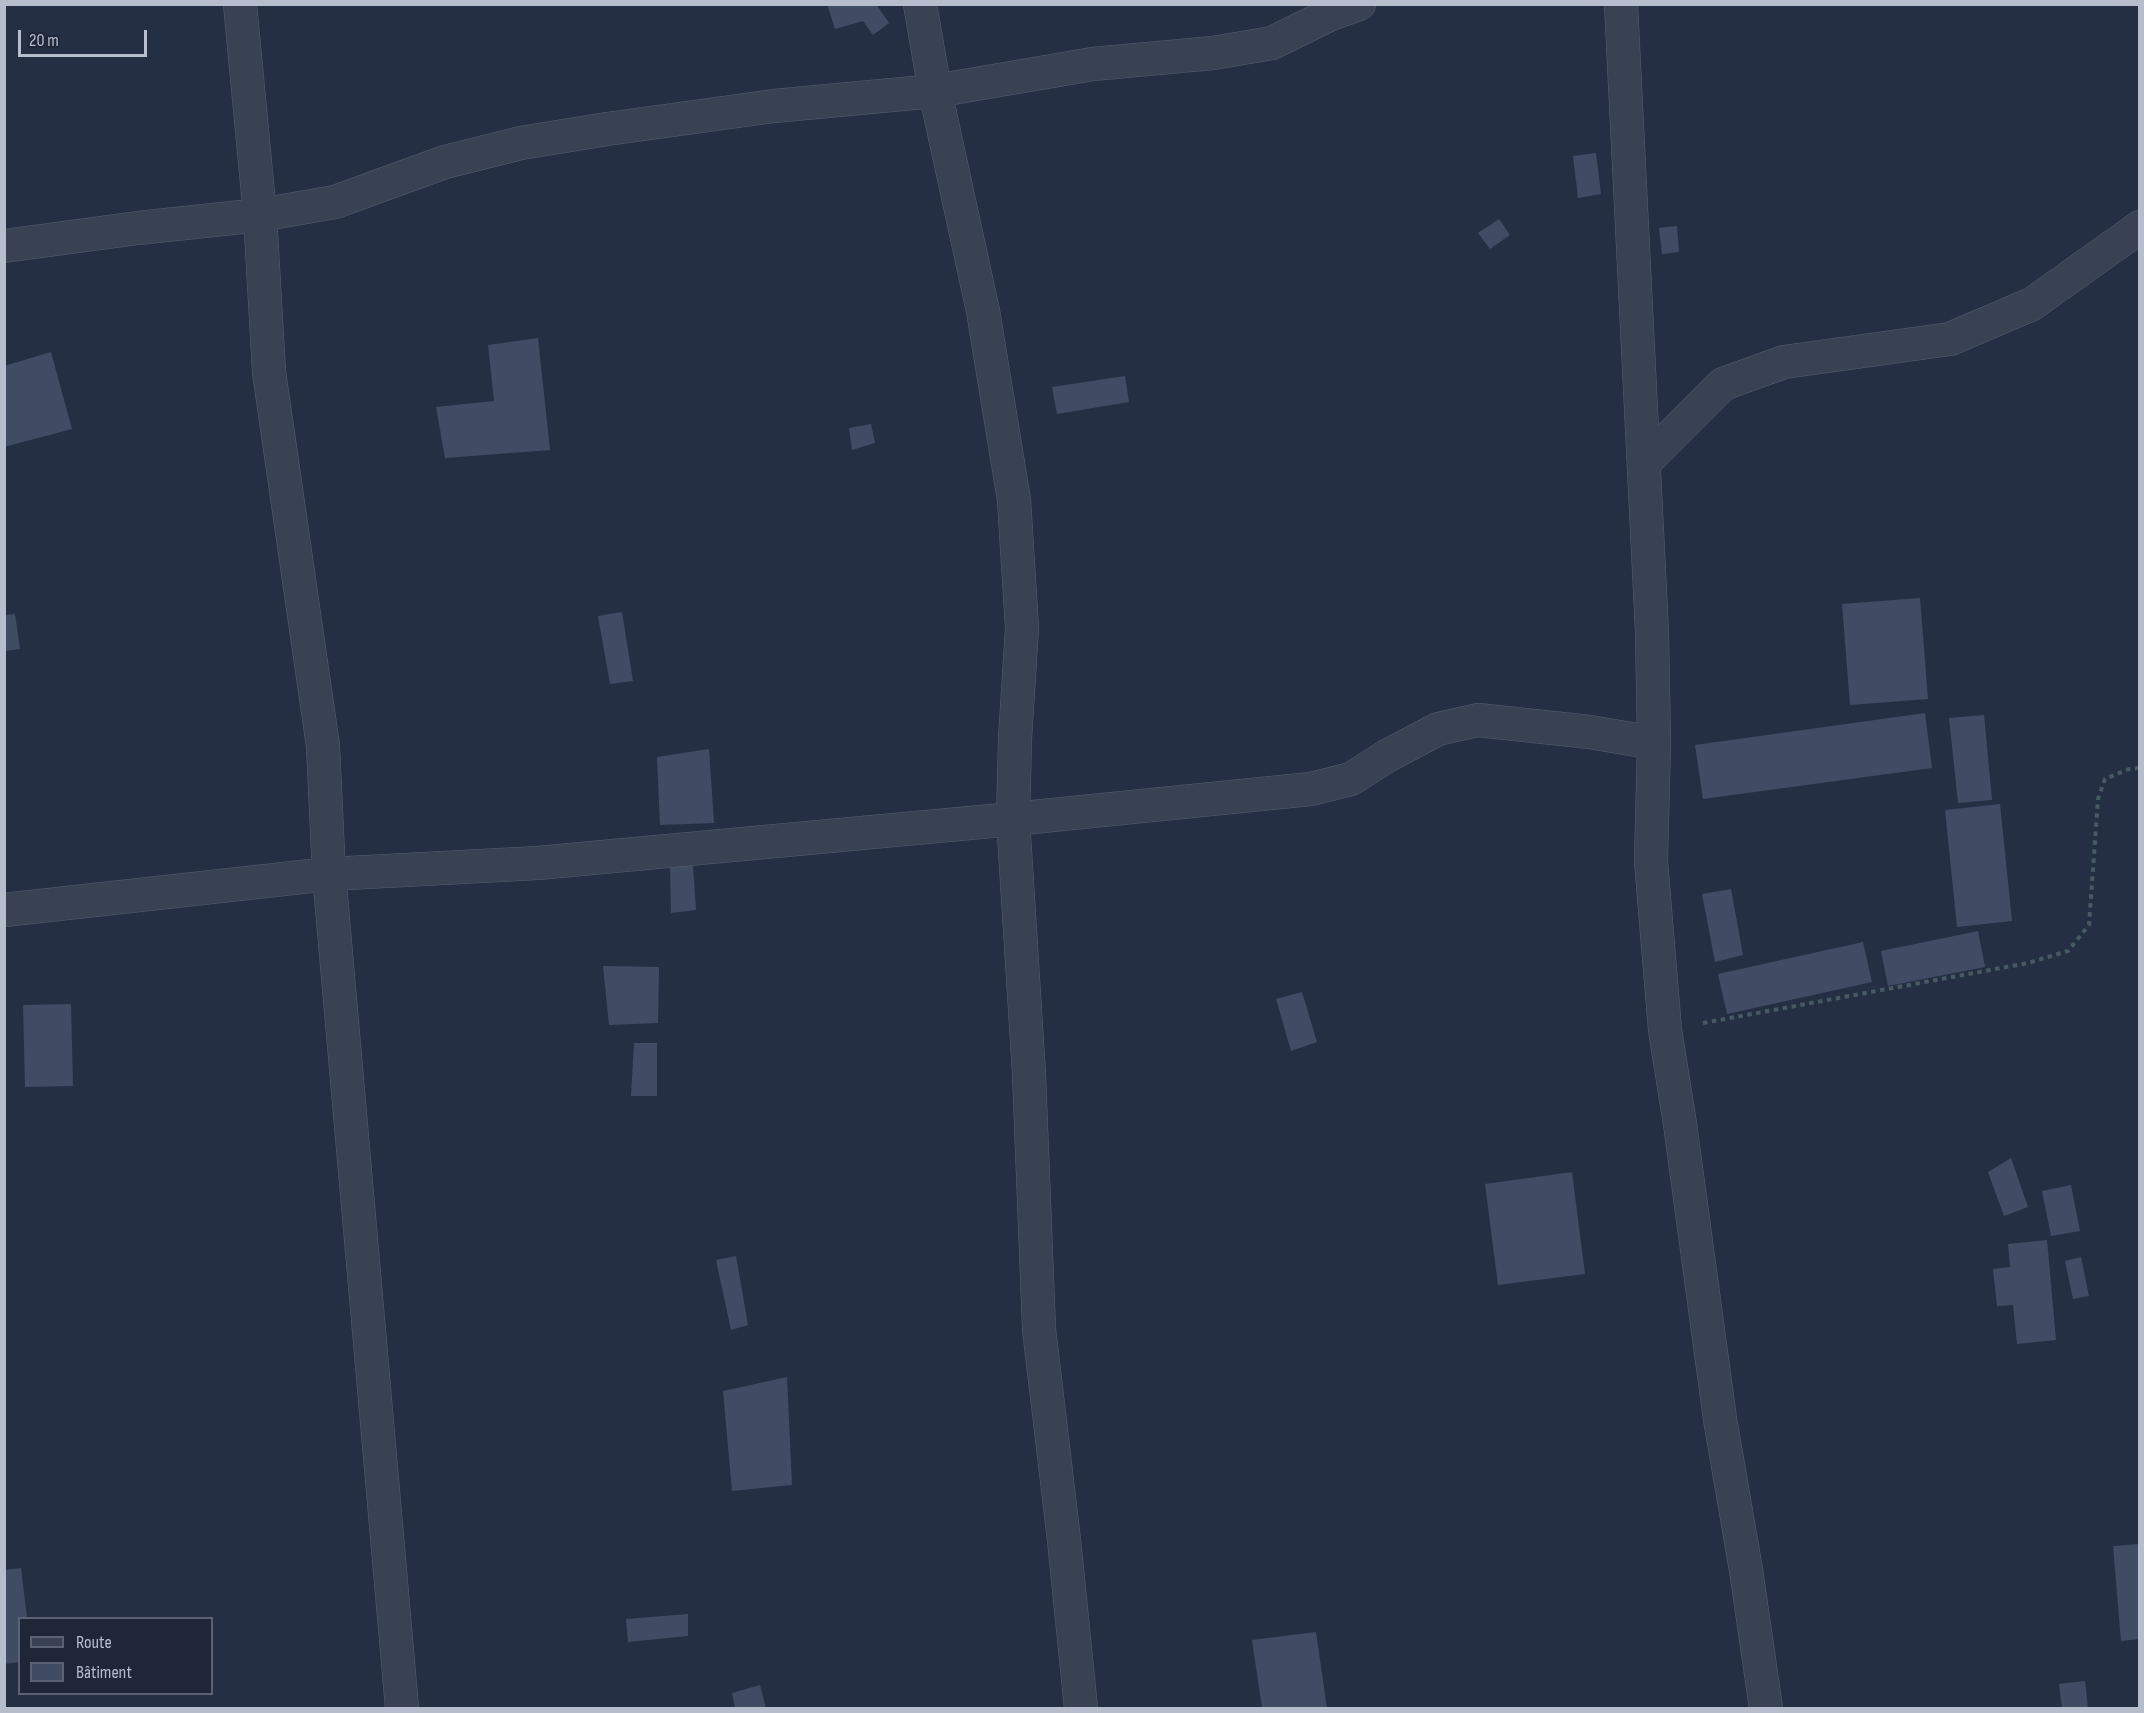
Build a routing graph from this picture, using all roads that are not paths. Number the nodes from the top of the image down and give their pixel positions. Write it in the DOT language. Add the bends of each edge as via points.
graph roads {
  1 [pos="240,4"];
  2 [pos="920,4"];
  3 [pos="1359,4"];
  4 [pos="1621,4"];
  5 [pos="935,91"];
  6 [pos="260,215"];
  7 [pos="2139,227"];
  8 [pos="4,246"];
  9 [pos="1644,463"];
  10 [pos="1654,743"];
  11 [pos="1013,819"];
  12 [pos="329,874"];
  13 [pos="4,910"];
  14 [pos="402,1708"];
  15 [pos="1081,1708"];
  16 [pos="1766,1708"];
  1 -- 6 [label="street"];
  2 -- 5 [label="street"];
  3 -- 5 [label="street" via="1272,43 1213,53 1093,64"];
  4 -- 9 [label="street"];
  5 -- 6 [label="street" via="774,106 521,143 445,162 335,202"];
  5 -- 11 [label="street" via="983,311 1014,500 1022,628"];
  6 -- 8 [label="street"];
  6 -- 12 [label="street" via="269,372 323,746"];
  7 -- 9 [label="street" via="2032,304 1950,339 1784,362 1723,384"];
  9 -- 10 [label="street"];
  10 -- 11 [label="street" via="1478,720 1438,729 1351,779 1311,789"];
  10 -- 16 [label="street" via="1651,861 1665,1030"];
  11 -- 12 [label="street" via="538,863"];
  11 -- 15 [label="street" via="1039,1329"];
  12 -- 13 [label="street"];
  12 -- 14 [label="street"];
}
